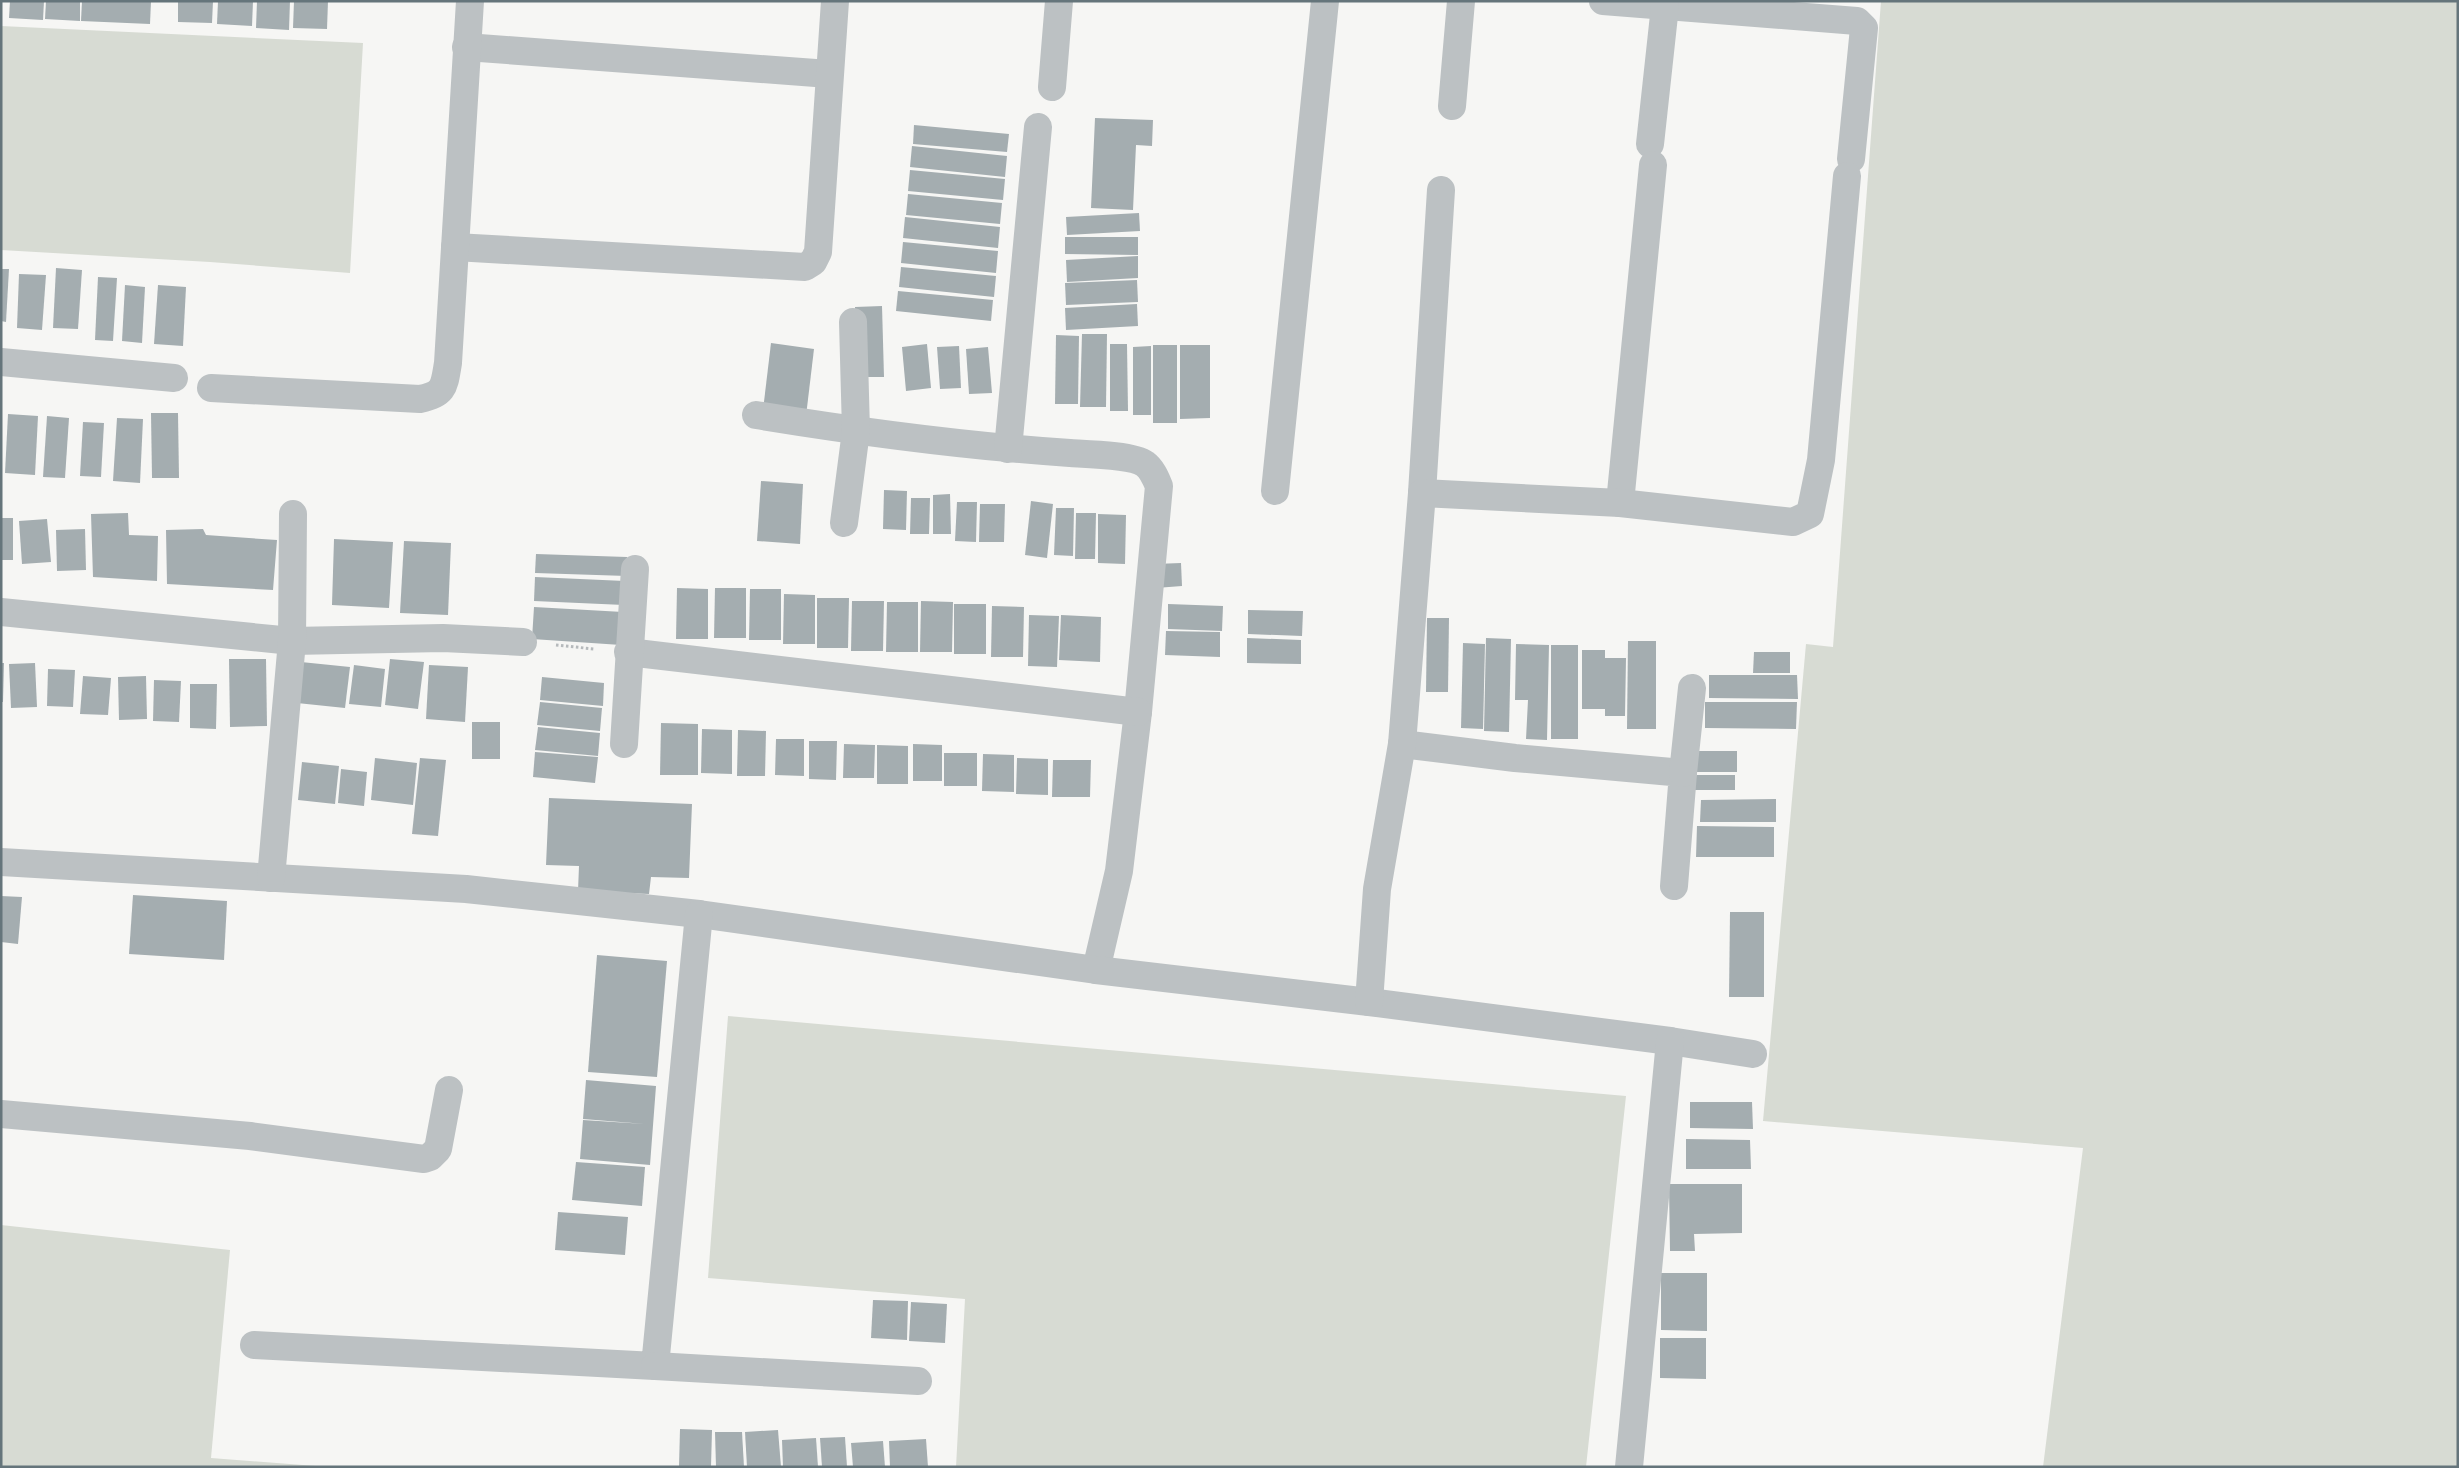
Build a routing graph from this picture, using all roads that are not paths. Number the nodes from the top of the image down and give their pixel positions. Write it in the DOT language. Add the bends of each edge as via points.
graph roads {
  1 [pos="470,1"];
  2 [pos="835,1"];
  3 [pos="1059,1"];
  4 [pos="1325,1"];
  5 [pos="1461,1"];
  6 [pos="1603,1"];
  7 [pos="1665,6"];
  8 [pos="466,47"];
  9 [pos="829,74"];
  10 [pos="1052,87"];
  11 [pos="1452,106"];
  12 [pos="1038,127"];
  13 [pos="1441,190"];
  14 [pos="455,247"];
  15 [pos="853,322"];
  16 [pos="1,362"];
  17 [pos="174,378"];
  18 [pos="211,388"];
  19 [pos="756,415"];
  20 [pos="856,431"];
  21 [pos="1008,449"];
  22 [pos="1275,491"];
  23 [pos="1422,493"];
  24 [pos="1620,503"];
  25 [pos="293,514"];
  26 [pos="844,523"];
  27 [pos="635,569"];
  28 [pos="1,612"];
  29 [pos="292,641"];
  30 [pos="523,642"];
  31 [pos="628,652"];
  32 [pos="1692,688"];
  33 [pos="1138,712"];
  34 [pos="624,744"];
  35 [pos="1402,744"];
  36 [pos="1683,773"];
  37 [pos="1,862"];
  38 [pos="270,878"];
  39 [pos="1674,886"];
  40 [pos="699,914"];
  41 [pos="1096,970"];
  42 [pos="1369,1002"];
  43 [pos="1670,1041"];
  44 [pos="1753,1054"];
  45 [pos="448,1090"];
  46 [pos="1,1114"];
  47 [pos="254,1345"];
  48 [pos="655,1366"];
  49 [pos="918,1381"];
  50 [pos="1629,1467"];
  1 -- 8 [label="street"];
  2 -- 9 [label="street"];
  3 -- 10 [label="street"];
  4 -- 22 [label="street"];
  5 -- 11 [label="street"];
  6 -- 7 [label="street"];
  7 -- 24 [label="street"];
  7 -- 24 [label="street" via="1857,21 1864,28 1821,460 1810,514 1793,522"];
  8 -- 9 [label="street"];
  8 -- 14 [label="street"];
  9 -- 14 [label="street" via="818,252 813,262 805,267"];
  12 -- 21 [label="street"];
  13 -- 23 [label="street"];
  14 -- 18 [label="street" via="448,363 444,386 435,396 420,399"];
  15 -- 20 [label="street"];
  16 -- 17 [label="street"];
  19 -- 20 [label="street"];
  20 -- 21 [label="street"];
  20 -- 26 [label="street"];
  21 -- 33 [label="street" via="1134,460 1145,464 1159,486"];
  23 -- 24 [label="street"];
  23 -- 35 [label="street"];
  25 -- 29 [label="street"];
  27 -- 31 [label="street"];
  28 -- 29 [label="street"];
  29 -- 30 [label="street" via="443,638"];
  29 -- 38 [label="street"];
  31 -- 33 [label="street"];
  31 -- 34 [label="street"];
  32 -- 36 [label="street"];
  33 -- 41 [label="street" via="1119,871"];
  35 -- 36 [label="street"];
  35 -- 42 [label="street" via="1377,889"];
  36 -- 39 [label="street"];
  37 -- 38 [label="street"];
  38 -- 40 [label="street" via="466,889"];
  40 -- 41 [label="street"];
  40 -- 48 [label="street"];
  41 -- 42 [label="street"];
  42 -- 43 [label="street"];
  43 -- 44 [label="street"];
  43 -- 50 [label="street"];
  45 -- 46 [label="street" via="438,1149 424,1159 250,1136"];
  47 -- 48 [label="street"];
  48 -- 49 [label="street"];
}
